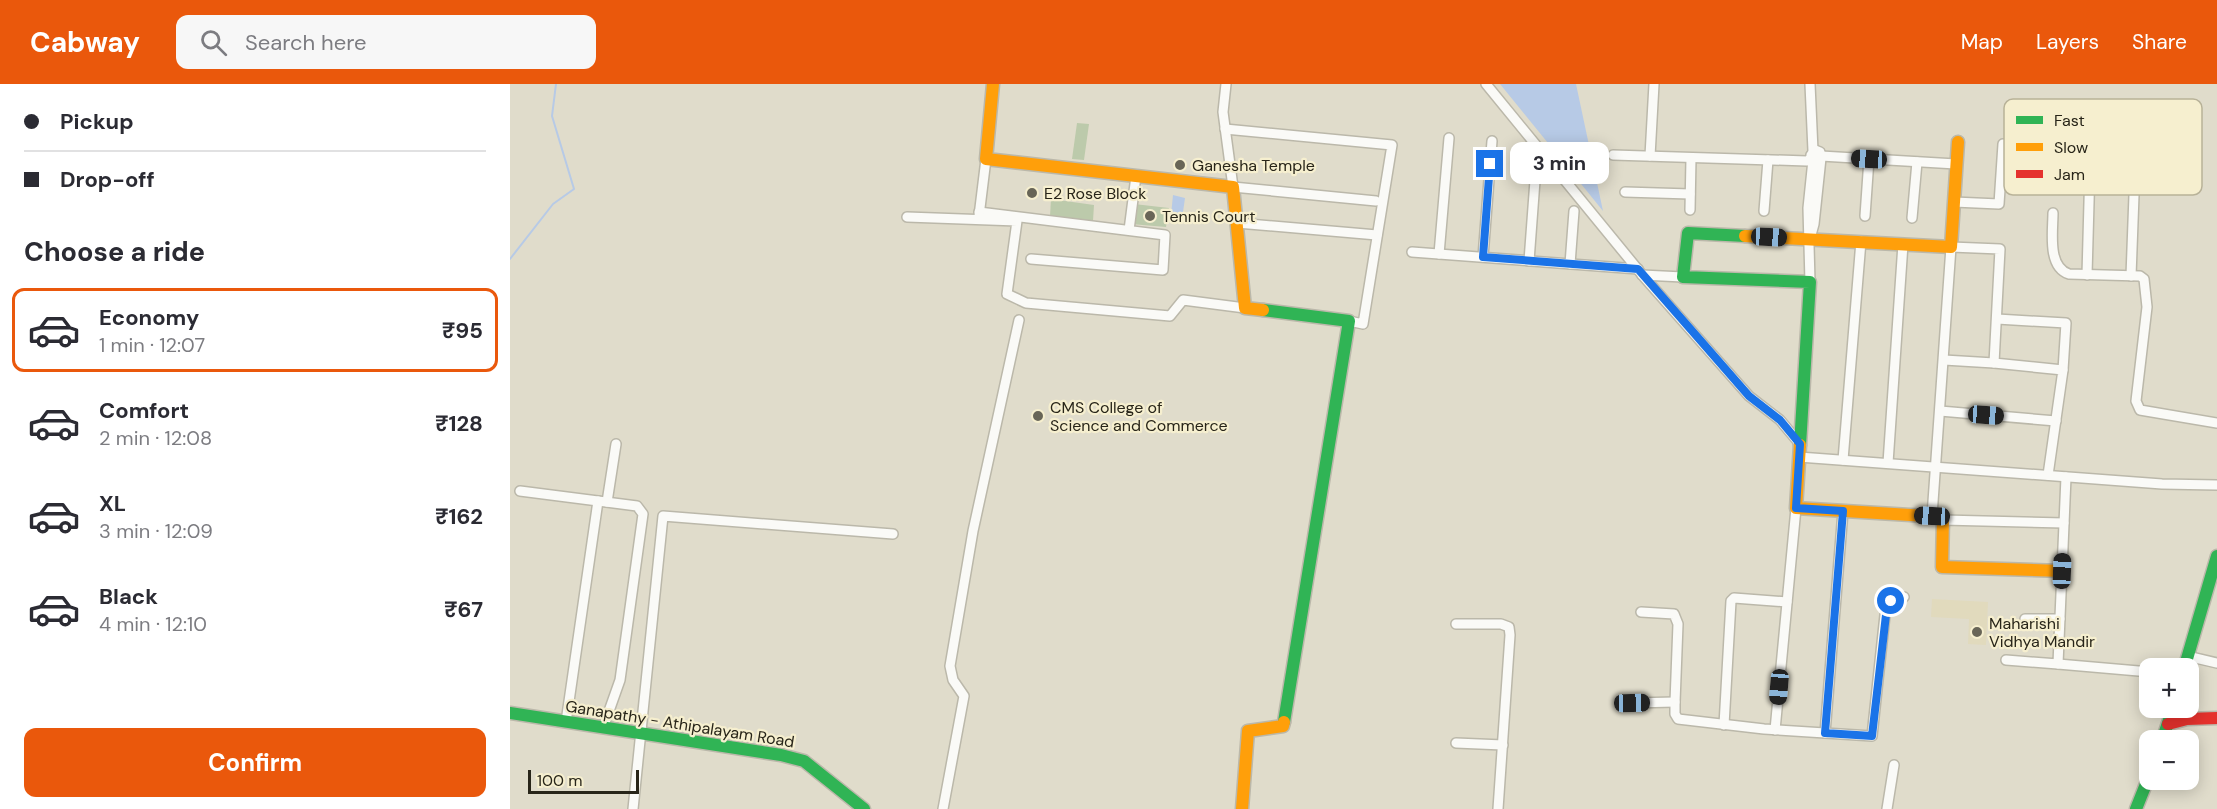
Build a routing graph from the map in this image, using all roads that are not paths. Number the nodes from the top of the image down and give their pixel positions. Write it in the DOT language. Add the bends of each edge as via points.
graph roads {
  1 [pos="993,84"];
  2 [pos="1226,84"];
  3 [pos="1486,84"];
  4 [pos="1654,84"];
  5 [pos="1810,84"];
  6 [pos="1225,129"];
  7 [pos="1449,138"];
  8 [pos="1492,141"];
  9 [pos="1958,142"];
  10 [pos="2003,144"];
  11 [pos="1613,155"];
  12 [pos="1650,156"];
  13 [pos="1816,157"];
  14 [pos="1691,158"];
  15 [pos="986,159"];
  16 [pos="1869,159"];
  17 [pos="1768,160"];
  18 [pos="1917,162"];
  19 [pos="1956,164"];
  20 [pos="1536,167"];
  21 [pos="1136,176"];
  22 [pos="1233,187"];
  23 [pos="1625,192"];
  24 [pos="1690,194"];
  25 [pos="2089,195"];
  26 [pos="2134,195"];
  27 [pos="1376,201"];
  28 [pos="1954,202"];
  29 [pos="1690,210"];
  30 [pos="1574,211"];
  31 [pos="1764,211"];
  32 [pos="2053,213"];
  33 [pos="979,216"];
  34 [pos="1865,216"];
  35 [pos="907,217"];
  36 [pos="1912,218"];
  37 [pos="1237,223"];
  38 [pos="1129,231"];
  39 [pos="1377,236"];
  40 [pos="1809,240"];
  41 [pos="1860,242"];
  42 [pos="1903,244"];
  43 [pos="1951,247"];
  44 [pos="1412,252"];
  45 [pos="1439,254"];
  46 [pos="1483,257"];
  47 [pos="1031,259"];
  48 [pos="1529,261"];
  49 [pos="1570,264"];
  50 [pos="1640,272"];
  51 [pos="2087,274"];
  52 [pos="2131,276"];
  53 [pos="1683,277"];
  54 [pos="1810,282"];
  55 [pos="1245,308"];
  56 [pos="1996,319"];
  57 [pos="1019,320"];
  58 [pos="1349,321"];
  59 [pos="1944,360"];
  60 [pos="1994,363"];
  61 [pos="2063,370"];
  62 [pos="1940,411"];
  63 [pos="2056,420"];
  64 [pos="2217,423"];
  65 [pos="616,444"];
  66 [pos="1799,451"];
  67 [pos="1843,460"];
  68 [pos="1888,463"];
  69 [pos="1936,467"];
  70 [pos="2048,475"];
  71 [pos="2066,477"];
  72 [pos="2217,485"];
  73 [pos="520,491"];
  74 [pos="603,502"];
  75 [pos="1796,508"];
  76 [pos="1843,511"];
  77 [pos="1937,518"];
  78 [pos="2064,523"];
  79 [pos="893,534"];
  80 [pos="2217,556"];
  81 [pos="2062,571"];
  82 [pos="1904,597"];
  83 [pos="1787,602"];
  84 [pos="1641,612"];
  85 [pos="2025,619"];
  86 [pos="2060,619"];
  87 [pos="1456,624"];
  88 [pos="2186,658"];
  89 [pos="2006,660"];
  90 [pos="2199,663"];
  91 [pos="2217,663"];
  92 [pos="2058,664"];
  93 [pos="2139,671"];
  94 [pos="1675,702"];
  95 [pos="1632,703"];
  96 [pos="510,713"];
  97 [pos="2170,718"];
  98 [pos="2217,718"];
  99 [pos="566,722"];
  100 [pos="2168,724"];
  101 [pos="1724,725"];
  102 [pos="603,728"];
  103 [pos="1775,730"];
  104 [pos="2166,730"];
  105 [pos="1825,733"];
  106 [pos="641,734"];
  107 [pos="1456,742"];
  108 [pos="1503,745"];
  109 [pos="1894,765"];
  110 [pos="2144,790"];
  111 [pos="633,809"];
  112 [pos="864,809"];
  113 [pos="943,809"];
  114 [pos="1242,809"];
  115 [pos="1498,809"];
  116 [pos="1887,809"];
  117 [pos="2136,809"];
  1 -- 15 [label="street"];
  2 -- 6 [label="street" via="1222,112"];
  3 -- 50 [label="street"];
  4 -- 12 [label="street"];
  5 -- 13 [label="street"];
  6 -- 22 [label="street"];
  6 -- 39 [label="street" via="1392,145"];
  7 -- 45 [label="street"];
  8 -- 46 [label="street"];
  9 -- 19 [label="street"];
  10 -- 28 [label="street" via="1999,204"];
  11 -- 12 [label="street"];
  12 -- 14 [label="street"];
  13 -- 16 [label="street"];
  13 -- 17 [label="street" via="1807,161"];
  13 -- 40 [label="street" via="1814,224"];
  14 -- 17 [label="street"];
  14 -- 24 [label="street"];
  15 -- 21 [label="street"];
  15 -- 33 [label="street"];
  16 -- 18 [label="street"];
  16 -- 34 [label="street"];
  17 -- 31 [label="street"];
  18 -- 19 [label="street"];
  18 -- 36 [label="street"];
  19 -- 28 [label="street"];
  20 -- 48 [label="street"];
  21 -- 22 [label="street"];
  21 -- 38 [label="street"];
  22 -- 27 [label="street"];
  22 -- 37 [label="street"];
  23 -- 24 [label="street"];
  24 -- 29 [label="street"];
  25 -- 51 [label="street"];
  26 -- 52 [label="street"];
  28 -- 43 [label="street"];
  30 -- 49 [label="street"];
  32 -- 51 [label="street" via="2058,268 2069,274"];
  33 -- 35 [label="street"];
  33 -- 38 [label="street"];
  33 -- 55 [label="street" via="1017,221 1007,294 1026,303 1170,316 1183,300"];
  37 -- 39 [label="street"];
  37 -- 55 [label="street"];
  38 -- 47 [label="street" via="1165,235 1163,270"];
  39 -- 58 [label="street" via="1363,324"];
  40 -- 41 [label="street"];
  40 -- 53 [label="street" via="1688,233"];
  40 -- 54 [label="street"];
  41 -- 42 [label="street"];
  41 -- 67 [label="street"];
  42 -- 43 [label="street"];
  42 -- 68 [label="street"];
  43 -- 56 [label="street" via="2000,249"];
  43 -- 59 [label="street"];
  44 -- 45 [label="street"];
  45 -- 46 [label="street"];
  46 -- 48 [label="street"];
  48 -- 49 [label="street"];
  49 -- 50 [label="street"];
  50 -- 53 [label="street"];
  50 -- 66 [label="street" via="1749,396 1780,420"];
  51 -- 52 [label="street"];
  52 -- 64 [label="street" via="2144,279 2147,307 2138,406 2145,412"];
  53 -- 54 [label="street"];
  54 -- 66 [label="street"];
  55 -- 58 [label="street"];
  56 -- 60 [label="street"];
  56 -- 61 [label="street" via="2066,323"];
  57 -- 113 [label="street" via="973,531 950,666 953,680 964,696"];
  58 -- 114 [label="street" via="1283,726 1248,731"];
  59 -- 60 [label="street"];
  59 -- 62 [label="street"];
  60 -- 61 [label="street"];
  61 -- 63 [label="street"];
  62 -- 63 [label="street"];
  62 -- 69 [label="street"];
  63 -- 70 [label="street"];
  65 -- 74 [label="street"];
  66 -- 67 [label="street"];
  66 -- 75 [label="street"];
  67 -- 68 [label="street"];
  68 -- 69 [label="street"];
  69 -- 70 [label="street"];
  69 -- 77 [label="street"];
  70 -- 71 [label="street"];
  71 -- 72 [label="street"];
  71 -- 78 [label="street"];
  73 -- 74 [label="street"];
  74 -- 99 [label="street"];
  74 -- 102 [label="street" via="637,506 643,514 620,680"];
  75 -- 76 [label="street"];
  75 -- 83 [label="street"];
  76 -- 77 [label="street"];
  76 -- 105 [label="street"];
  77 -- 78 [label="street"];
  77 -- 81 [label="street" via="1942,567"];
  78 -- 81 [label="street"];
  79 -- 106 [label="street" via="663,516"];
  80 -- 88 [label="street"];
  81 -- 86 [label="street"];
  82 -- 105 [label="street" via="1891,601 1886,615 1872,736"];
  83 -- 101 [label="street" via="1734,598 1731,601"];
  83 -- 103 [label="street"];
  84 -- 94 [label="street" via="1674,614 1678,624"];
  85 -- 86 [label="street"];
  86 -- 92 [label="street"];
  87 -- 108 [label="street" via="1509,627"];
  89 -- 92 [label="street"];
  90 -- 91 [label="street"];
  92 -- 93 [label="street"];
  94 -- 95 [label="street"];
  94 -- 101 [label="street" via="1678,719"];
  96 -- 99 [label="street, Ganapathy - Athipalayam Road"];
  97 -- 100 [label="street"];
  98 -- 100 [label="street"];
  99 -- 102 [label="street, Ganapathy - Athipalayam Road"];
  100 -- 104 [label="street"];
  101 -- 103 [label="street"];
  102 -- 106 [label="street, Ganapathy - Athipalayam Road"];
  103 -- 105 [label="street"];
  106 -- 111 [label="street"];
  106 -- 112 [label="street, Ganapathy - Athipalayam Road" via="804,761"];
  107 -- 108 [label="street"];
  108 -- 115 [label="street"];
  109 -- 116 [label="street"];
  110 -- 117 [label="street"];
}
